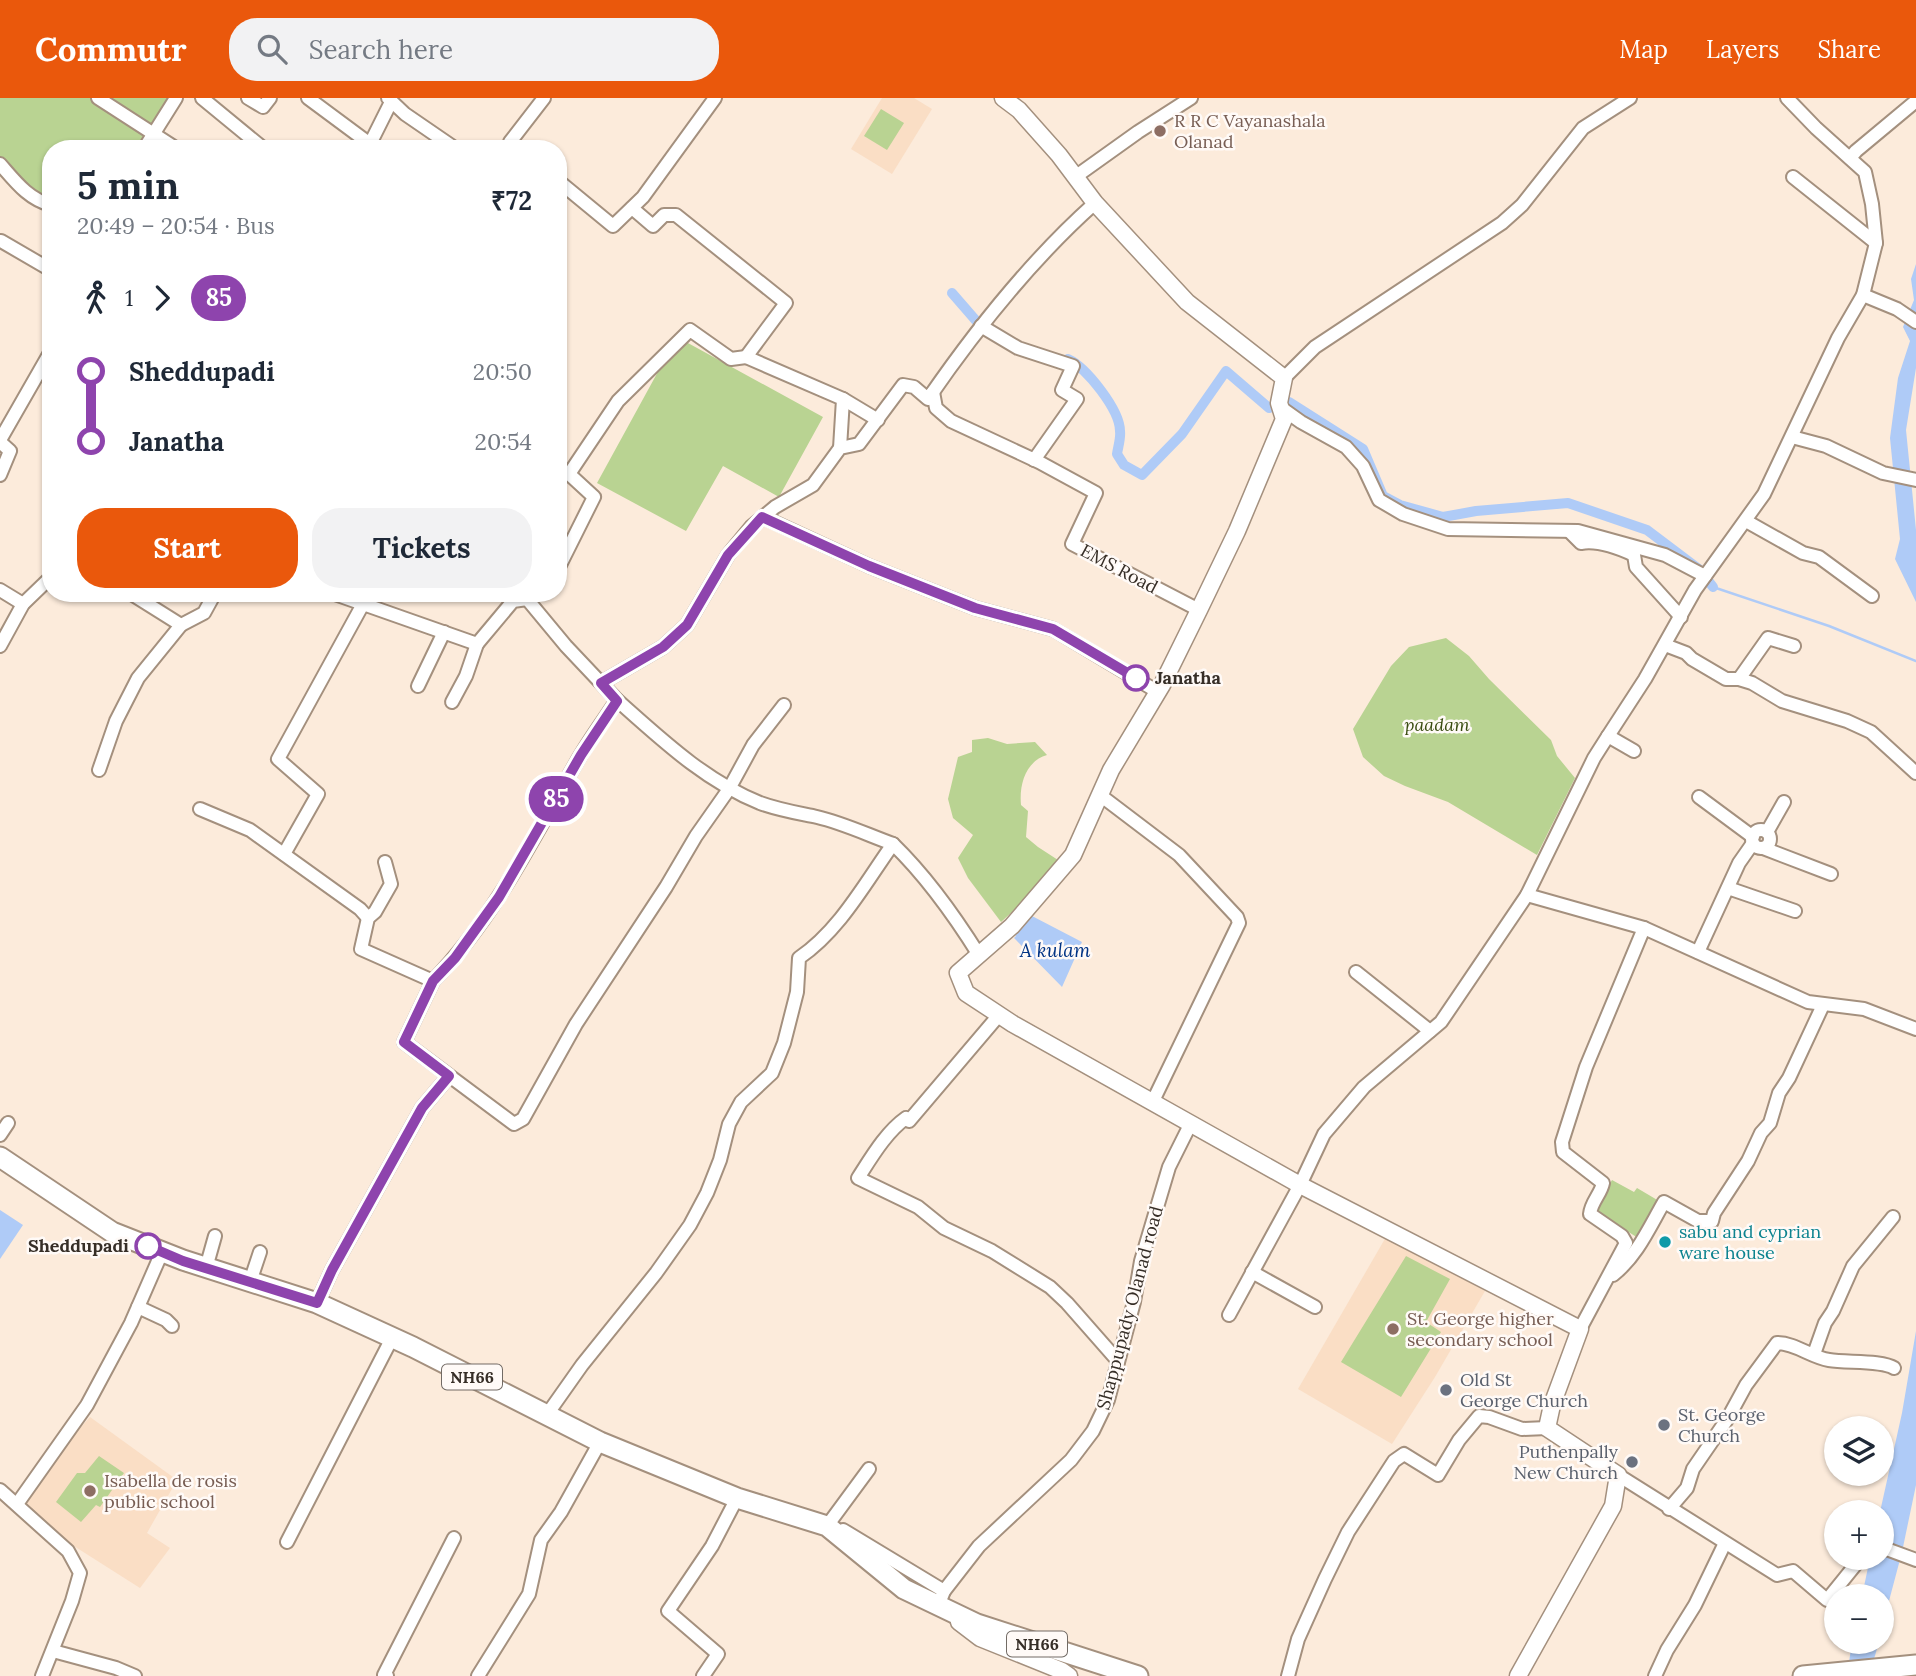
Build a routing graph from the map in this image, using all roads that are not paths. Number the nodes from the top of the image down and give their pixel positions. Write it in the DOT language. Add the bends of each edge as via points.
graph roads {
  1 [pos="98,98"];
  2 [pos="176,98"];
  3 [pos="202,98"];
  4 [pos="248,98"];
  5 [pos="270,98"];
  6 [pos="307,98"];
  7 [pos="544,98"];
  8 [pos="715,98"];
  9 [pos="1191,98"];
  10 [pos="1630,98"];
  11 [pos="1787,98"];
  12 [pos="1005,99"];
  13 [pos="390,100"];
  14 [pos="1916,101"];
  15 [pos="154,134"];
  16 [pos="150,140"];
  17 [pos="163,140"];
  18 [pos="253,140"];
  19 [pos="365,140"];
  20 [pos="378,140"];
  21 [pos="444,140"];
  22 [pos="516,140"];
  23 [pos="1850,158"];
  24 [pos="0,164"];
  25 [pos="1075,177"];
  26 [pos="1793,177"];
  27 [pos="567,190"];
  28 [pos="42,203"];
  29 [pos="1095,203"];
  30 [pos="632,208"];
  31 [pos="1,241"];
  32 [pos="1876,243"];
  33 [pos="42,265"];
  34 [pos="1863,295"];
  35 [pos="1916,322"];
  36 [pos="981,326"];
  37 [pos="746,357"];
  38 [pos="42,367"];
  39 [pos="1284,378"];
  40 [pos="933,392"];
  41 [pos="843,400"];
  42 [pos="1280,405"];
  43 [pos="878,420"];
  44 [pos="1792,437"];
  45 [pos="0,441"];
  46 [pos="840,448"];
  47 [pos="1037,461"];
  48 [pos="0,475"];
  49 [pos="1916,480"];
  50 [pos="762,517"];
  51 [pos="1746,522"];
  52 [pos="1569,531"];
  53 [pos="567,552"];
  54 [pos="1705,576"];
  55 [pos="42,586"];
  56 [pos="0,590"];
  57 [pos="1872,596"];
  58 [pos="144,602"];
  59 [pos="210,602"];
  60 [pos="357,602"];
  61 [pos="512,602"];
  62 [pos="536,602"];
  63 [pos="23,604"];
  64 [pos="363,604"];
  65 [pos="1199,610"];
  66 [pos="1681,617"];
  67 [pos="181,625"];
  68 [pos="444,632"];
  69 [pos="477,644"];
  70 [pos="1665,645"];
  71 [pos="0,646"];
  72 [pos="1794,646"];
  73 [pos="1739,679"];
  74 [pos="601,683"];
  75 [pos="418,686"];
  76 [pos="1158,692"];
  77 [pos="617,701"];
  78 [pos="452,702"];
  79 [pos="784,705"];
  80 [pos="1608,736"];
  81 [pos="1634,751"];
  82 [pos="99,770"];
  83 [pos="1916,772"];
  84 [pos="729,789"];
  85 [pos="1100,795"];
  86 [pos="1699,797"];
  87 [pos="1784,802"];
  88 [pos="200,810"];
  89 [pos="1756,843"];
  90 [pos="893,844"];
  91 [pos="284,853"];
  92 [pos="385,862"];
  93 [pos="1831,874"];
  94 [pos="1727,887"];
  95 [pos="1527,895"];
  96 [pos="1795,911"];
  97 [pos="368,918"];
  98 [pos="1644,928"];
  99 [pos="1698,952"];
  100 [pos="979,955"];
  101 [pos="1356,972"];
  102 [pos="433,981"];
  103 [pos="1823,1005"];
  104 [pos="999,1015"];
  105 [pos="1916,1029"];
  106 [pos="1430,1031"];
  107 [pos="449,1076"];
  108 [pos="1153,1101"];
  109 [pos="8,1123"];
  110 [pos="1191,1123"];
  111 [pos="0,1135"];
  112 [pos="0,1157"];
  113 [pos="1300,1185"];
  114 [pos="1893,1217"];
  115 [pos="215,1236"];
  116 [pos="162,1252"];
  117 [pos="260,1252"];
  118 [pos="206,1268"];
  119 [pos="1252,1272"];
  120 [pos="1607,1279"];
  121 [pos="250,1282"];
  122 [pos="317,1303"];
  123 [pos="138,1307"];
  124 [pos="1315,1307"];
  125 [pos="1229,1315"];
  126 [pos="172,1326"];
  127 [pos="1580,1329"];
  128 [pos="392,1338"];
  129 [pos="1814,1354"];
  130 [pos="1118,1361"];
  131 [pos="1894,1368"];
  132 [pos="546,1416"];
  133 [pos="1547,1428"];
  134 [pos="600,1443"];
  135 [pos="869,1469"];
  136 [pos="1618,1475"];
  137 [pos="0,1490"];
  138 [pos="737,1498"];
  139 [pos="17,1504"];
  140 [pos="1669,1509"];
  141 [pos="827,1525"];
  142 [pos="454,1538"];
  143 [pos="287,1542"];
  144 [pos="1725,1543"];
  145 [pos="1894,1552"];
  146 [pos="1916,1560"];
  147 [pos="1851,1570"];
  148 [pos="941,1598"];
  149 [pos="53,1651"];
  150 [pos="1916,1665"];
  151 [pos="1063,1674"];
  152 [pos="42,1676"];
  153 [pos="135,1676"];
  154 [pos="387,1676"];
  155 [pos="478,1676"];
  156 [pos="703,1676"];
  157 [pos="1138,1676"];
  158 [pos="1287,1676"];
  159 [pos="1518,1676"];
  160 [pos="1655,1676"];
  161 [pos="1803,1676"];
  1 -- 15 [label="street"];
  2 -- 15 [label="street"];
  3 -- 18 [label="street"];
  4 -- 5 [label="street" via="263,107"];
  6 -- 19 [label="street"];
  7 -- 22 [label="street"];
  8 -- 30 [label="street"];
  9 -- 25 [label="street"];
  10 -- 39 [label="street" via="1583,128 1522,205 1502,223 1315,346"];
  11 -- 23 [label="street"];
  12 -- 25 [label="main road"];
  13 -- 20 [label="street"];
  13 -- 21 [label="street"];
  14 -- 23 [label="street"];
  15 -- 16 [label="street"];
  15 -- 17 [label="street"];
  23 -- 32 [label="street" via="1866,172"];
  24 -- 28 [label="street"];
  25 -- 29 [label="main road"];
  26 -- 32 [label="street"];
  27 -- 30 [label="street" via="613,226"];
  29 -- 36 [label="street" via="1062,233"];
  29 -- 39 [label="main road" via="1187,302"];
  30 -- 37 [label="street" via="653,226 664,215 676,215 786,303"];
  31 -- 33 [label="street"];
  32 -- 34 [label="street"];
  34 -- 35 [label="street"];
  34 -- 44 [label="street"];
  36 -- 40 [label="street"];
  36 -- 47 [label="street" via="1018,348 1073,366 1062,390 1077,399"];
  37 -- 41 [label="street"];
  37 -- 53 [label="street" via="732,359 691,330 618,401 569,474 594,498"];
  38 -- 45 [label="street"];
  39 -- 42 [label="main road"];
  40 -- 43 [label="street" via="928,399 914,387 903,385"];
  40 -- 47 [label="street" via="936,408 951,421"];
  41 -- 43 [label="street"];
  41 -- 46 [label="street"];
  42 -- 52 [label="street" via="1346,447 1363,466 1379,500 1403,514 1448,529"];
  42 -- 65 [label="main road" via="1284,419"];
  43 -- 46 [label="street" via="859,444"];
  44 -- 49 [label="street" via="1826,446 1883,473"];
  44 -- 51 [label="street"];
  45 -- 48 [label="street" via="10,451"];
  46 -- 50 [label="street" via="813,485"];
  47 -- 65 [label="street, EMS Road" via="1096,493 1072,544"];
  50 -- 74 [label="street" via="728,555 687,625 663,647"];
  50 -- 76 [label="street" via="975,608 1053,629"];
  51 -- 54 [label="street"];
  51 -- 57 [label="street" via="1819,558"];
  52 -- 54 [label="street" via="1665,555"];
  52 -- 66 [label="street" via="1581,543 1634,555 1636,567"];
  54 -- 66 [label="street"];
  55 -- 63 [label="street"];
  56 -- 63 [label="street"];
  58 -- 67 [label="street"];
  59 -- 67 [label="street" via="204,613"];
  60 -- 64 [label="street"];
  61 -- 69 [label="street"];
  62 -- 74 [label="street"];
  63 -- 71 [label="street"];
  64 -- 68 [label="street"];
  64 -- 91 [label="street" via="278,759 318,794"];
  65 -- 76 [label="main road"];
  66 -- 70 [label="street"];
  67 -- 82 [label="street" via="138,678"];
  68 -- 69 [label="street"];
  68 -- 75 [label="street"];
  69 -- 78 [label="street"];
  70 -- 73 [label="street" via="1726,679"];
  70 -- 80 [label="street"];
  72 -- 73 [label="street" via="1768,638"];
  73 -- 83 [label="street" via="1782,701 1871,732"];
  74 -- 77 [label="street"];
  76 -- 85 [label="main road"];
  77 -- 84 [label="street"];
  77 -- 102 [label="street" via="499,897"];
  79 -- 84 [label="street" via="753,745"];
  80 -- 81 [label="street"];
  80 -- 95 [label="street"];
  84 -- 90 [label="street"];
  84 -- 107 [label="street" via="576,1024 523,1119 514,1124 503,1118"];
  85 -- 100 [label="main road" via="1073,855 1012,926"];
  85 -- 108 [label="street" via="1179,856 1239,923"];
  86 -- 89 [label="street"];
  87 -- 89 [label="street" via="1767,832 1770,843"];
  88 -- 91 [label="street" via="250,830"];
  89 -- 93 [label="street"];
  89 -- 94 [label="street"];
  90 -- 100 [label="street" via="930,884"];
  90 -- 132 [label="street" via="843,915 799,958 797,992 772,1073 741,1102 729,1124 720,1160 690,1225"];
  91 -- 97 [label="street"];
  92 -- 97 [label="street" via="391,884"];
  94 -- 96 [label="street"];
  94 -- 99 [label="street"];
  95 -- 98 [label="street"];
  95 -- 106 [label="street" via="1461,996"];
  97 -- 102 [label="street" via="361,949"];
  98 -- 99 [label="street"];
  98 -- 120 [label="street" via="1586,1067 1562,1142 1563,1153 1604,1183 1590,1214 1626,1243"];
  99 -- 103 [label="street"];
  100 -- 104 [label="main road" via="958,973 967,993"];
  101 -- 106 [label="street"];
  102 -- 107 [label="street" via="404,1042"];
  103 -- 105 [label="street" via="1864,1009"];
  103 -- 120 [label="street" via="1779,1093 1770,1123 1712,1221 1698,1221 1664,1202 1626,1264"];
  104 -- 108 [label="main road"];
  104 -- 130 [label="street" via="909,1122 906,1118 882,1143 858,1178 918,1207 944,1228 1050,1287"];
  106 -- 113 [label="street" via="1364,1087 1324,1134"];
  107 -- 122 [label="street" via="422,1108"];
  108 -- 110 [label="main road"];
  109 -- 111 [label="street"];
  110 -- 113 [label="main road"];
  110 -- 130 [label="street, Shappupady Olanad road" via="1169,1167 1151,1225"];
  112 -- 116 [label="highway, NH66" via="111,1232"];
  113 -- 119 [label="street"];
  113 -- 127 [label="main road"];
  114 -- 129 [label="street" via="1853,1266"];
  115 -- 118 [label="street"];
  116 -- 118 [label="highway, NH66"];
  116 -- 123 [label="street"];
  117 -- 121 [label="street"];
  118 -- 121 [label="highway, NH66"];
  119 -- 124 [label="street"];
  119 -- 125 [label="street"];
  120 -- 127 [label="street"];
  121 -- 122 [label="highway, NH66"];
  122 -- 128 [label="highway, NH66"];
  123 -- 126 [label="street"];
  123 -- 139 [label="street" via="87,1405"];
  127 -- 133 [label="main road"];
  128 -- 132 [label="highway, NH66"];
  128 -- 143 [label="street"];
  129 -- 131 [label="street" via="1850,1364 1886,1363"];
  129 -- 140 [label="street" via="1777,1343 1693,1469 1687,1488"];
  130 -- 148 [label="street, Shappupady Olanad road" via="1108,1400 1079,1450 979,1546"];
  132 -- 134 [label="highway, NH66"];
  133 -- 136 [label="main road"];
  133 -- 158 [label="street" via="1522,1429 1479,1416 1438,1475 1404,1454 1394,1461 1336,1556 1298,1639"];
  134 -- 138 [label="highway, NH66"];
  134 -- 155 [label="street" via="541,1540 529,1594"];
  135 -- 141 [label="street"];
  136 -- 140 [label="street"];
  136 -- 159 [label="main road" via="1613,1506"];
  137 -- 139 [label="street"];
  138 -- 141 [label="highway, NH66"];
  138 -- 156 [label="street" via="712,1546 668,1611 719,1654"];
  139 -- 149 [label="street" via="68,1551 80,1573"];
  140 -- 144 [label="street"];
  141 -- 148 [label="highway, NH66" via="904,1589"];
  142 -- 154 [label="street"];
  144 -- 147 [label="street" via="1777,1575 1793,1572 1827,1600"];
  144 -- 160 [label="street"];
  145 -- 146 [label="street"];
  148 -- 151 [label="main road" via="980,1638"];
  148 -- 157 [label="highway, NH66" via="977,1624"];
  149 -- 152 [label="street"];
  149 -- 153 [label="street"];
  150 -- 161 [label="highway"];
}
